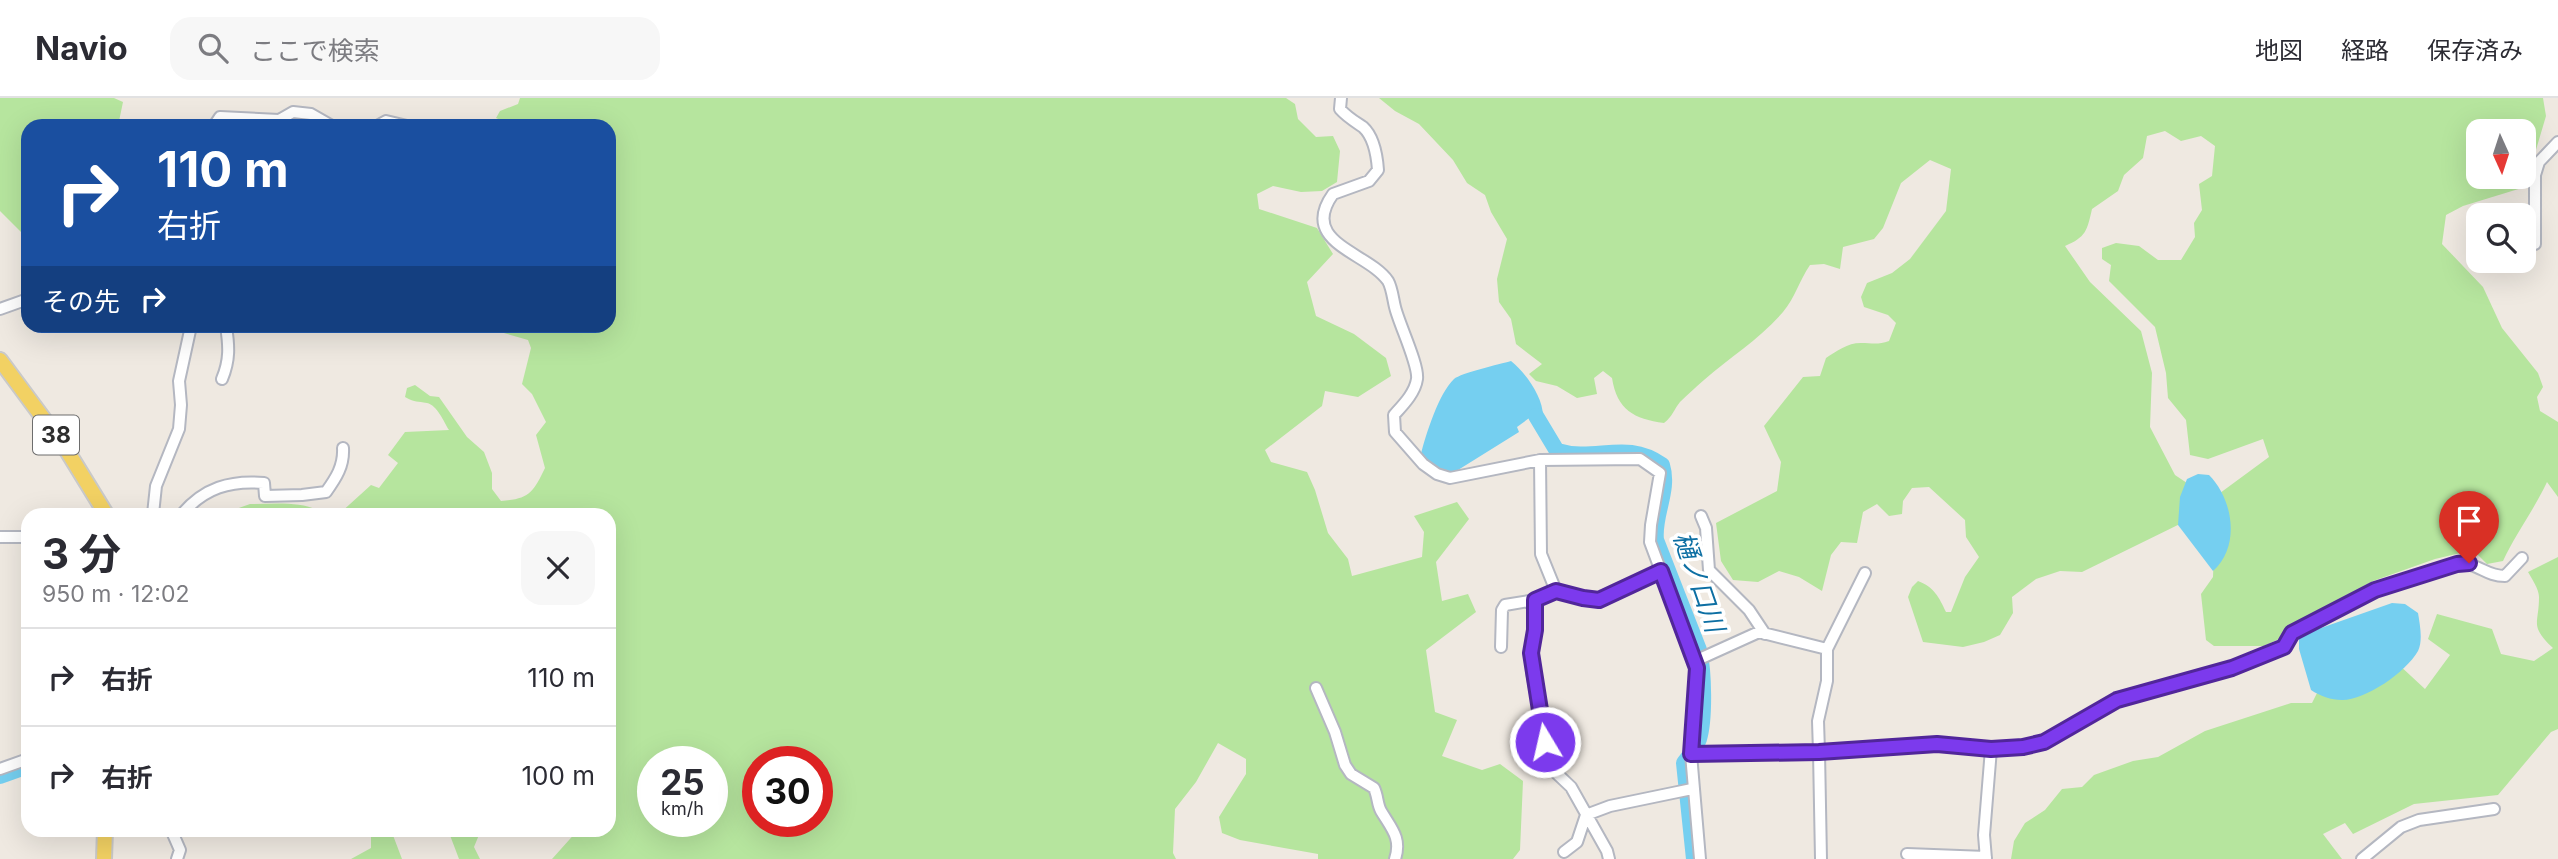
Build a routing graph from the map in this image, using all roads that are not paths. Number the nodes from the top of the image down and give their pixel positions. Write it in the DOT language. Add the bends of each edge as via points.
graph roads {
  1 [pos="1341,98"];
  2 [pos="219,119"];
  3 [pos="259,119"];
  4 [pos="281,119"];
  5 [pos="320,119"];
  6 [pos="2558,142"];
  7 [pos="2535,203"];
  8 [pos="21,302"];
  9 [pos="0,309"];
  10 [pos="189,333"];
  11 [pos="227,333"];
  12 [pos="0,360"];
  13 [pos="222,379"];
  14 [pos="343,448"];
  15 [pos="1540,460"];
  16 [pos="102,508"];
  17 [pos="154,508"];
  18 [pos="187,508"];
  19 [pos="1701,516"];
  20 [pos="0,537"];
  21 [pos="21,537"];
  22 [pos="2522,558"];
  23 [pos="1661,571"];
  24 [pos="1866,573"];
  25 [pos="1556,591"];
  26 [pos="1535,600"];
  27 [pos="1765,634"];
  28 [pos="1501,648"];
  29 [pos="1827,649"];
  30 [pos="1695,661"];
  31 [pos="1316,688"];
  32 [pos="1991,749"];
  33 [pos="1819,752"];
  34 [pos="1691,754"];
  35 [pos="21,762"];
  36 [pos="0,769"];
  37 [pos="1692,789"];
  38 [pos="2494,809"];
  39 [pos="1587,815"];
  40 [pos="105,837"];
  41 [pos="174,837"];
  42 [pos="1564,852"];
  43 [pos="1907,854"];
  44 [pos="1986,858"];
  45 [pos="104,859"];
  46 [pos="177,859"];
  47 [pos="1395,859"];
  48 [pos="1609,859"];
  49 [pos="1700,859"];
  50 [pos="1821,859"];
  51 [pos="2362,859"];
  1 -- 15 [label="street" via="1340,109 1371,137 1378,170 1369,181 1333,194 1324,223 1335,242 1388,282 1418,377 1394,415 1395,432 1423,464 1450,478"];
  2 -- 3 [label="street"];
  4 -- 5 [label="street" via="293,112"];
  6 -- 7 [label="street" via="2539,162"];
  8 -- 9 [label="street"];
  10 -- 17 [label="street" via="179,381 179,429 156,486"];
  11 -- 13 [label="street" via="229,362"];
  12 -- 16 [label="main road, 38"];
  14 -- 18 [label="street" via="344,461 326,492 265,496 264,482 226,484"];
  15 -- 23 [label="street" via="1640,459 1653,466 1660,473 1650,542"];
  15 -- 25 [label="street" via="1541,554"];
  19 -- 27 [label="street" via="1709,570 1749,610"];
  20 -- 21 [label="street"];
  22 -- 32 [label="street" via="2505,576 2493,576 2469,563 2457,564 2375,590 2292,633 2284,647 2232,668 2117,700 2044,742"];
  23 -- 25 [label="street" via="1599,600"];
  23 -- 30 [label="street"];
  24 -- 29 [label="street"];
  25 -- 26 [label="street"];
  26 -- 28 [label="street" via="1505,605"];
  26 -- 39 [label="street" via="1532,672 1548,758"];
  27 -- 29 [label="street"];
  27 -- 30 [label="street" via="1759,632"];
  29 -- 33 [label="street"];
  30 -- 34 [label="street"];
  31 -- 47 [label="street" via="1345,765 1374,788 1379,808 1397,837"];
  32 -- 33 [label="street" via="1937,744"];
  32 -- 44 [label="street"];
  33 -- 34 [label="street"];
  33 -- 50 [label="street"];
  34 -- 37 [label="street"];
  35 -- 36 [label="street"];
  37 -- 39 [label="street"];
  37 -- 49 [label="street"];
  38 -- 51 [label="street" via="2419,820 2401,827"];
  39 -- 42 [label="street" via="1577,842"];
  39 -- 48 [label="street"];
  40 -- 45 [label="main road"];
  41 -- 46 [label="street" via="180,850"];
  43 -- 44 [label="street"];
}
